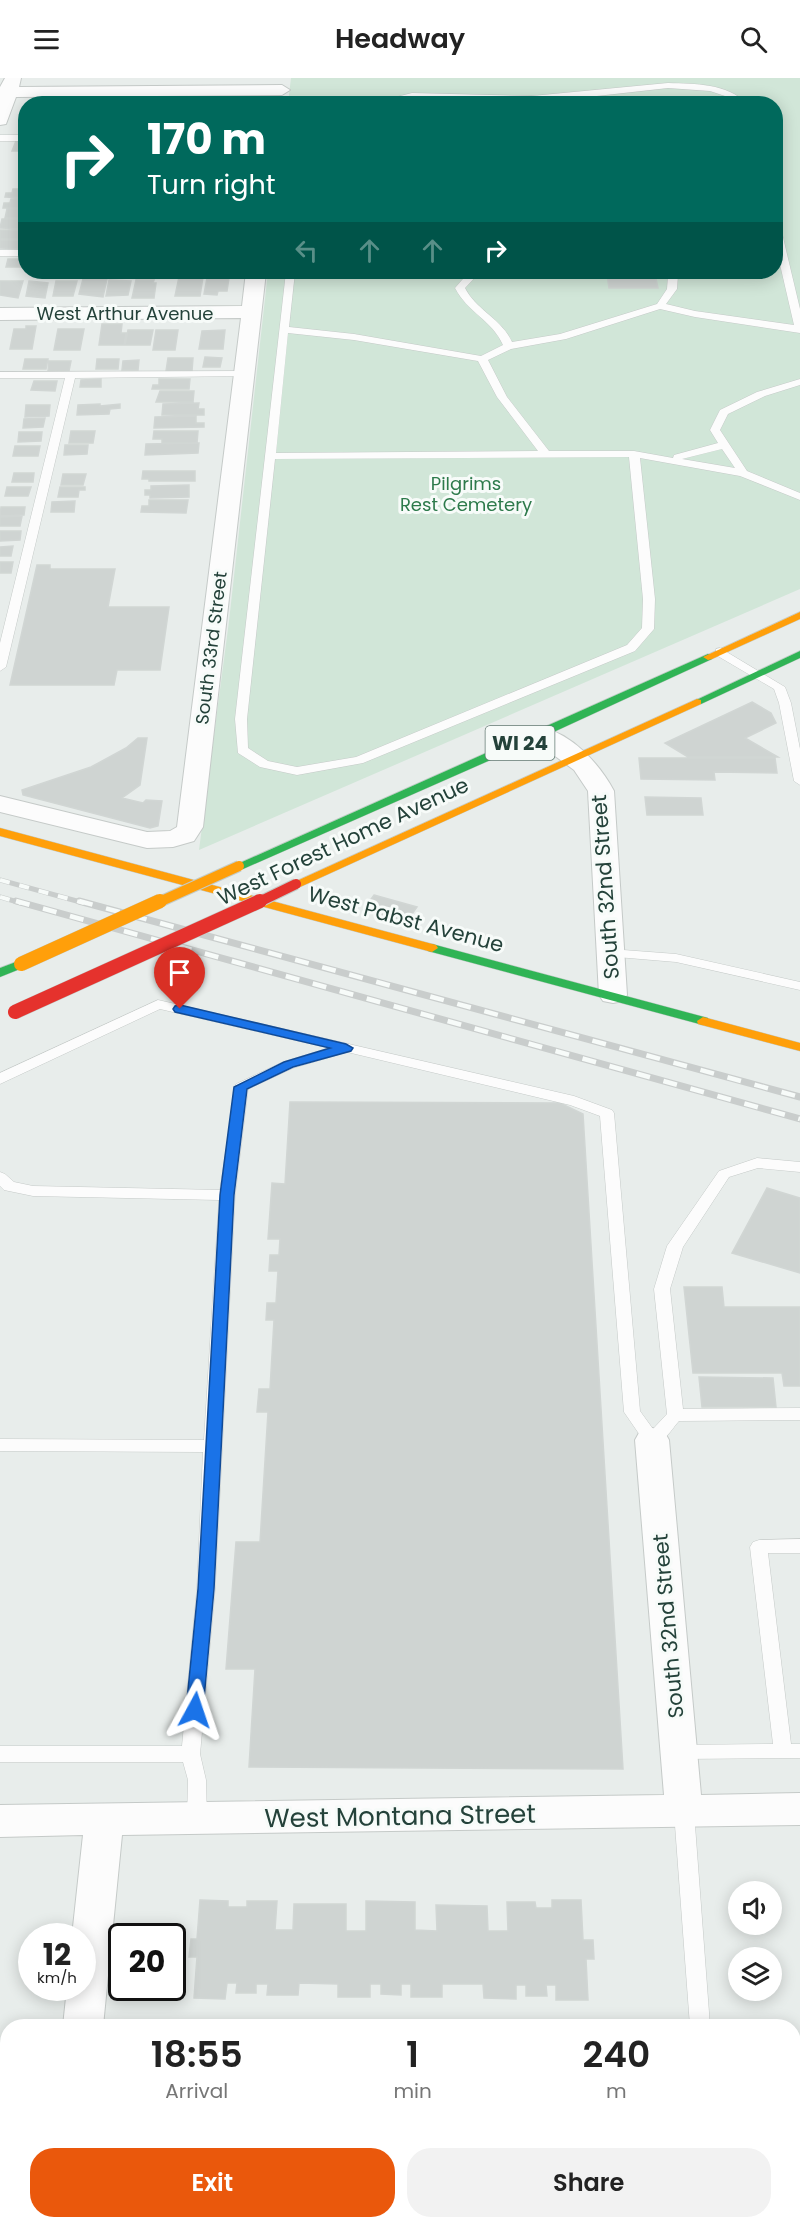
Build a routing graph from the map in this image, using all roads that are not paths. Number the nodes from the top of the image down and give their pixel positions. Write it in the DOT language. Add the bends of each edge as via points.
graph roads {
  1 [pos="7,88"];
  2 [pos="282,91"];
  3 [pos="589,94"];
  4 [pos="406,96"];
  5 [pos="466,96"];
  6 [pos="567,96"];
  7 [pos="732,96"];
  8 [pos="0,120"];
  9 [pos="0,138"];
  10 [pos="18,138"];
  11 [pos="0,253"];
  12 [pos="18,253"];
  13 [pos="783,258"];
  14 [pos="255,279"];
  15 [pos="289,279"];
  16 [pos="467,279"];
  17 [pos="673,279"];
  18 [pos="660,306"];
  19 [pos="250,312"];
  20 [pos="0,314"];
  21 [pos="800,329"];
  22 [pos="285,330"];
  23 [pos="508,346"];
  24 [pos="482,359"];
  25 [pos="243,374"];
  26 [pos="0,375"];
  27 [pos="71,375"];
  28 [pos="800,382"];
  29 [pos="725,445"];
  30 [pos="634,454"];
  31 [pos="546,455"];
  32 [pos="271,456"];
  33 [pos="669,459"];
  34 [pos="743,473"];
  35 [pos="800,497"];
  36 [pos="800,615"];
  37 [pos="720,652"];
  38 [pos="800,654"];
  39 [pos="0,667"];
  40 [pos="756,674"];
  41 [pos="541,734"];
  42 [pos="576,757"];
  43 [pos="800,781"];
  44 [pos="0,804"];
  45 [pos="0,832"];
  46 [pos="610,953"];
  47 [pos="0,973"];
  48 [pos="800,986"];
  49 [pos="613,995"];
  50 [pos="0,1018"];
  51 [pos="800,1047"];
  52 [pos="346,1048"];
  53 [pos="0,1080"];
  54 [pos="800,1167"];
  55 [pos="0,1177"];
  56 [pos="227,1195"];
  57 [pos="800,1414"];
  58 [pos="664,1427"];
  59 [pos="0,1445"];
  60 [pos="212,1446"];
  61 [pos="800,1546"];
  62 [pos="791,1751"];
  63 [pos="679,1752"];
  64 [pos="0,1754"];
  65 [pos="191,1754"];
  66 [pos="800,1809"];
  67 [pos="684,1812"];
  68 [pos="104,1819"];
  69 [pos="197,1819"];
  70 [pos="0,1821"];
  71 [pos="84,2019"];
  72 [pos="699,2019"];
  1 -- 2 [label="street"];
  1 -- 8 [label="street"];
  3 -- 6 [label="lane"];
  3 -- 7 [label="lane" via="686,86"];
  4 -- 5 [label="lane"];
  9 -- 10 [label="lane"];
  11 -- 12 [label="lane"];
  13 -- 21 [label="lane"];
  14 -- 19 [label="street, South 33rd Street"];
  15 -- 22 [label="lane"];
  16 -- 23 [label="lane" via="460,288 464,300 504,333"];
  17 -- 18 [label="lane" via="672,289"];
  18 -- 21 [label="lane"];
  18 -- 23 [label="lane" via="562,337"];
  19 -- 20 [label="street, West Arthur Avenue"];
  19 -- 25 [label="street, South 33rd Street"];
  22 -- 24 [label="lane" via="364,338"];
  22 -- 32 [label="lane"];
  23 -- 24 [label="lane"];
  24 -- 31 [label="lane" via="489,378"];
  25 -- 27 [label="lane"];
  25 -- 44 [label="street, South 33rd Street" via="190,827 185,835 170,840 147,840"];
  26 -- 27 [label="lane"];
  27 -- 39 [label="lane"];
  28 -- 29 [label="lane" via="761,394 724,412 715,430"];
  29 -- 33 [label="lane"];
  29 -- 34 [label="lane"];
  30 -- 31 [label="lane"];
  30 -- 32 [label="lane" via="650,599 648,629 631,648 359,760 297,771 264,764 242,750 241,719"];
  30 -- 33 [label="lane"];
  31 -- 32 [label="lane"];
  33 -- 34 [label="lane"];
  34 -- 35 [label="lane"];
  36 -- 37 [label="main road, West Forest Home Avenue / WI 24"];
  37 -- 40 [label="lane"];
  37 -- 41 [label="main road, West Forest Home Avenue / WI 24"];
  38 -- 40 [label="main road, West Forest Home Avenue / WI 24"];
  40 -- 42 [label="main road, West Forest Home Avenue / WI 24"];
  40 -- 43 [label="lane" via="779,687"];
  41 -- 42 [label="street, South 32nd Street"];
  41 -- 47 [label="main road, West Forest Home Avenue / WI 24, bridge"];
  42 -- 46 [label="street, South 32nd Street" via="589,769 601,791"];
  42 -- 50 [label="main road, West Forest Home Avenue / WI 24, bridge"];
  45 -- 49 [label="main road, West Pabst Avenue"];
  46 -- 48 [label="lane" via="694,961"];
  46 -- 49 [label="street, South 32nd Street"];
  49 -- 51 [label="main road, West Pabst Avenue"];
  52 -- 53 [label="lane" via="158,1004"];
  52 -- 56 [label="lane" via="288,1065 241,1087"];
  52 -- 58 [label="lane" via="574,1101 607,1113 632,1412"];
  54 -- 58 [label="lane" via="757,1163 724,1174 675,1246 663,1289"];
  55 -- 56 [label="lane" via="9,1186 33,1191"];
  56 -- 60 [label="lane"];
  57 -- 58 [label="lane"];
  58 -- 63 [label="street, South 32nd Street"];
  59 -- 60 [label="lane"];
  60 -- 65 [label="lane" via="206,1589"];
  61 -- 62 [label="lane" via="759,1547"];
  62 -- 63 [label="lane"];
  63 -- 67 [label="street, South 32nd Street"];
  64 -- 65 [label="lane"];
  65 -- 69 [label="lane" via="197,1780"];
  66 -- 67 [label="street, West Montana Street"];
  67 -- 69 [label="street, West Montana Street"];
  67 -- 72 [label="lane"];
  68 -- 69 [label="street, West Montana Street"];
  68 -- 70 [label="street, West Montana Street"];
  68 -- 71 [label="street"];
}
